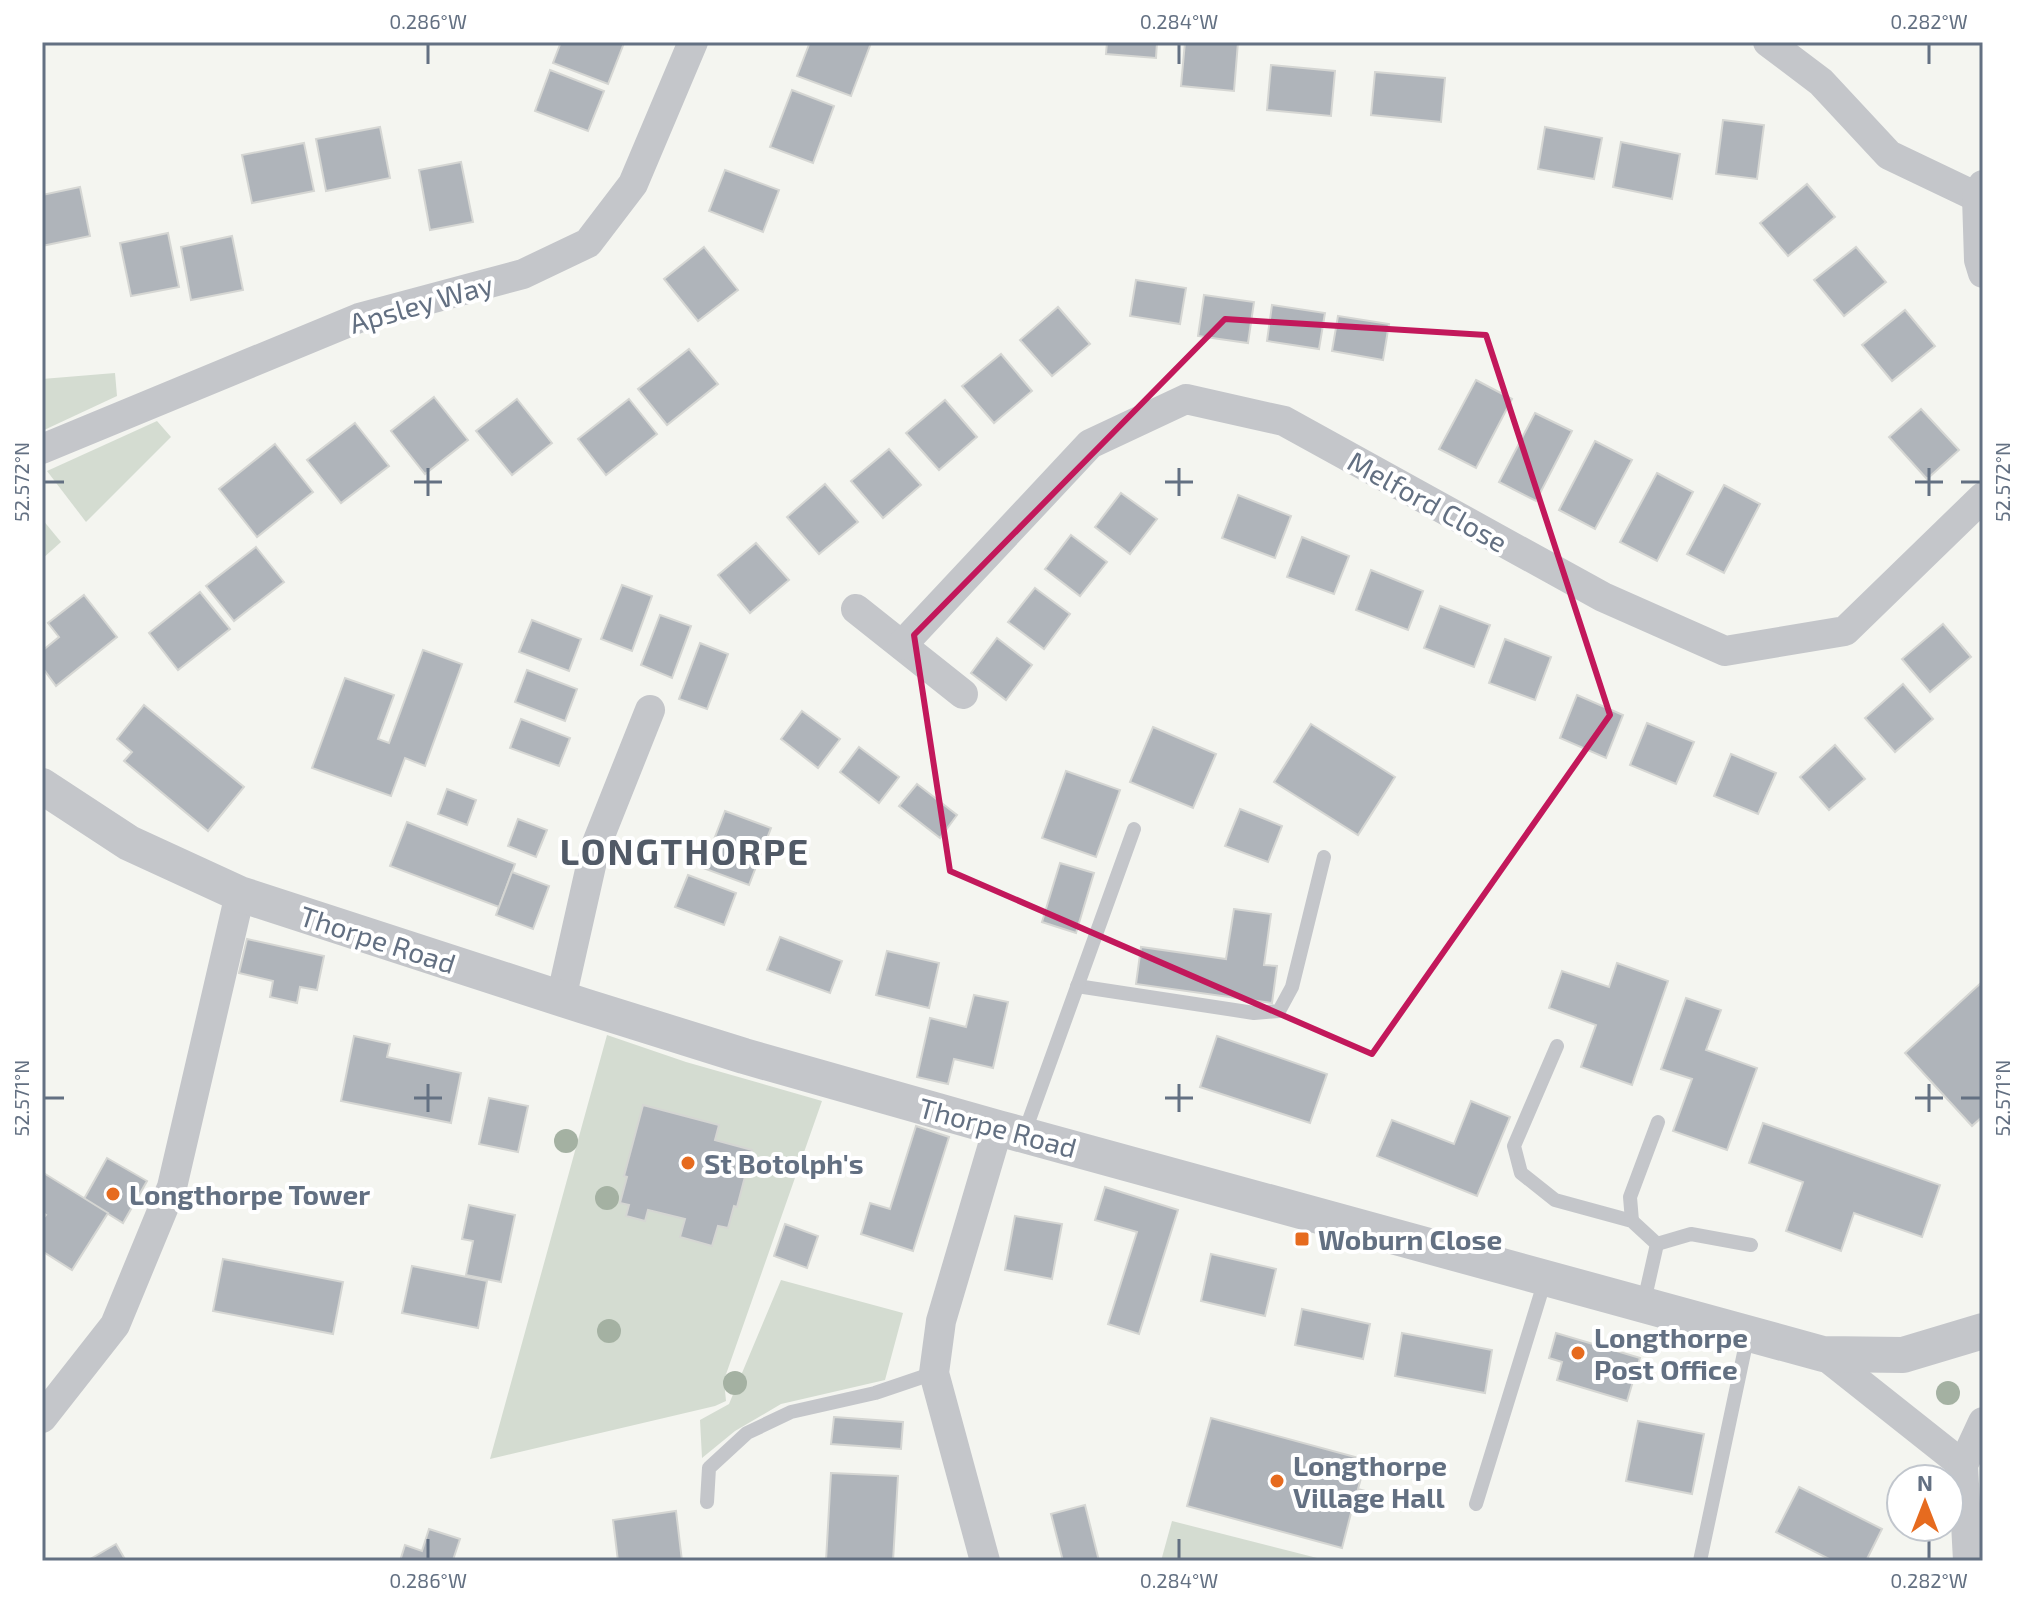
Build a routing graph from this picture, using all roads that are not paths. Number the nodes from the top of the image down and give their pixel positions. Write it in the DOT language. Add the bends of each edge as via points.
graph roads {
  1 [pos="693,42"];
  2 [pos="1768,42"];
  3 [pos="1980,191"];
  4 [pos="1983,273"];
  5 [pos="42,449"];
  6 [pos="1983,497"];
  7 [pos="856,609"];
  8 [pos="902,645"];
  9 [pos="963,694"];
  10 [pos="650,710"];
  11 [pos="42,786"];
  12 [pos="1134,829"];
  13 [pos="1324,857"];
  14 [pos="240,894"];
  15 [pos="1077,986"];
  16 [pos="561,999"];
  17 [pos="1557,1046"];
  18 [pos="1658,1122"];
  19 [pos="1011,1131"];
  20 [pos="1632,1221"];
  21 [pos="1657,1244"];
  22 [pos="1751,1245"];
  23 [pos="1545,1280"];
  24 [pos="1643,1306"];
  25 [pos="1983,1331"];
  26 [pos="1748,1334"];
  27 [pos="1823,1354"];
  28 [pos="934,1373"];
  29 [pos="42,1418"];
  30 [pos="1983,1422"];
  31 [pos="1960,1463"];
  32 [pos="1964,1463"];
  33 [pos="707,1502"];
  34 [pos="1965,1503"];
  35 [pos="1476,1504"];
  36 [pos="985,1561"];
  37 [pos="1700,1561"];
  38 [pos="1968,1561"];
  1 -- 5 [label="street, Apsley Way" via="633,184 588,243 523,274 359,318"];
  2 -- 3 [label="street" via="1821,82 1889,155"];
  3 -- 4 [label="street"];
  6 -- 8 [label="street, Melford Close" via="1845,631 1725,651 1603,597 1284,421 1186,399 1090,444"];
  7 -- 8 [label="street"];
  8 -- 9 [label="street"];
  10 -- 16 [label="street" via="595,848"];
  11 -- 14 [label="street, Thorpe Road" via="129,843"];
  12 -- 15 [label="lane"];
  13 -- 15 [label="lane" via="1292,987 1279,1011 1254,1013"];
  14 -- 16 [label="street, Thorpe Road"];
  14 -- 29 [label="street" via="172,1187 115,1325"];
  15 -- 19 [label="lane"];
  16 -- 19 [label="street, Thorpe Road"];
  17 -- 20 [label="lane" via="1514,1146 1521,1173 1555,1200"];
  18 -- 20 [label="lane" via="1630,1197"];
  19 -- 23 [label="street, Thorpe Road"];
  19 -- 28 [label="street" via="941,1321"];
  20 -- 21 [label="lane"];
  21 -- 22 [label="lane" via="1691,1234"];
  21 -- 24 [label="lane"];
  23 -- 24 [label="street, Thorpe Road"];
  23 -- 35 [label="lane"];
  24 -- 26 [label="street, Thorpe Road"];
  25 -- 27 [label="street, Thorpe Road" via="1903,1355"];
  26 -- 27 [label="street, Thorpe Road"];
  26 -- 37 [label="lane"];
  27 -- 31 [label="street"];
  28 -- 33 [label="lane" via="791,1412 747,1433 709,1468"];
  28 -- 36 [label="street"];
  30 -- 32 [label="street"];
  34 -- 38 [label="street"];
}
